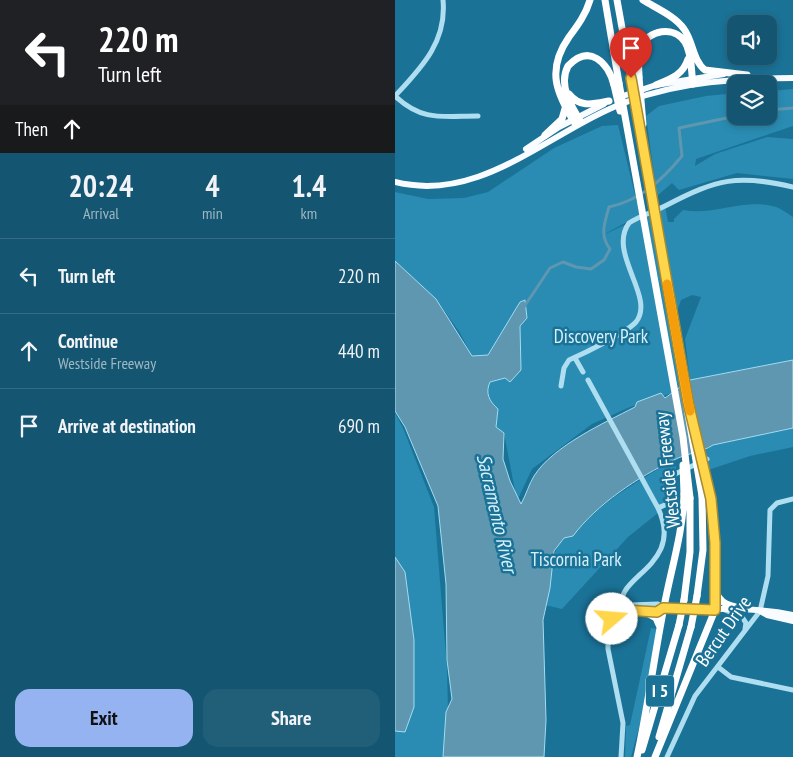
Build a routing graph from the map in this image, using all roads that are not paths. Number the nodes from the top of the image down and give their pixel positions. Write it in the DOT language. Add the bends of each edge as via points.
graph roads {
  1 [pos="443,0"];
  2 [pos="590,0"];
  3 [pos="605,0"];
  4 [pos="617,0"];
  5 [pos="643,0"];
  6 [pos="692,54"];
  7 [pos="747,75"];
  8 [pos="727,77"];
  9 [pos="777,77"];
  10 [pos="793,78"];
  11 [pos="695,80"];
  12 [pos="617,84"];
  13 [pos="656,85"];
  14 [pos="565,87"];
  15 [pos="395,96"];
  16 [pos="609,101"];
  17 [pos="566,105"];
  18 [pos="478,116"];
  19 [pos="577,121"];
  20 [pos="545,136"];
  21 [pos="644,154"];
  22 [pos="506,165"];
  23 [pos="395,182"];
  24 [pos="793,187"];
  25 [pos="575,358"];
  26 [pos="583,372"];
  27 [pos="588,380"];
  28 [pos="561,386"];
  29 [pos="688,402"];
  30 [pos="707,459"];
  31 [pos="687,496"];
  32 [pos="793,499"];
  33 [pos="663,506"];
  34 [pos="715,589"];
  35 [pos="663,608"];
  36 [pos="746,609"];
  37 [pos="623,610"];
  38 [pos="715,610"];
  39 [pos="725,610"];
  40 [pos="643,611"];
  41 [pos="760,611"];
  42 [pos="793,616"];
  43 [pos="793,621"];
  44 [pos="660,633"];
  45 [pos="742,634"];
  46 [pos="718,667"];
  47 [pos="793,690"];
  48 [pos="621,757"];
  49 [pos="638,757"];
  50 [pos="654,757"];
  51 [pos="667,757"];
  1 -- 15 [label="street" via="443,23 435,46 424,64"];
  2 -- 17 [label="highway" via="584,15 561,48 555,65 555,80"];
  3 -- 12 [label="highway, Westside Freeway"];
  4 -- 21 [label="highway, Westside Freeway / I 5, bridge"];
  5 -- 6 [label="highway" via="683,27"];
  6 -- 7 [label="highway" via="708,72"];
  6 -- 11 [label="highway"];
  6 -- 13 [label="highway" via="680,73"];
  6 -- 21 [label="highway, bridge" via="677,34 667,31 653,34 639,50"];
  8 -- 11 [label="main road"];
  9 -- 10 [label="main road"];
  10 -- 11 [label="main road"];
  11 -- 13 [label="main road"];
  11 -- 19 [label="main road"];
  12 -- 14 [label="highway" via="607,66 587,56 568,66"];
  12 -- 31 [label="highway, Westside Freeway, bridge" via="683,437"];
  13 -- 16 [label="main road"];
  14 -- 16 [label="highway" via="571,97 583,104"];
  14 -- 19 [label="highway"];
  15 -- 18 [label="street" via="409,109 422,115"];
  16 -- 19 [label="main road"];
  17 -- 19 [label="highway"];
  17 -- 20 [label="highway" via="562,119"];
  19 -- 20 [label="main road"];
  19 -- 22 [label="main road"];
  20 -- 22 [label="main road"];
  21 -- 29 [label="highway, Westside Freeway / I 5, bridge"];
  22 -- 23 [label="main road" via="455,185 425,187"];
  24 -- 25 [label="street" via="759,180 716,182 629,223 623,232 623,248 641,305 638,318 626,329"];
  25 -- 26 [label="street"];
  25 -- 28 [label="street" via="566,363"];
  27 -- 33 [label="street" via="655,502"];
  29 -- 34 [label="highway, bridge" via="708,484 714,527"];
  29 -- 50 [label="highway, Westside Freeway / I 5, bridge" via="702,496 703,550 691,627"];
  30 -- 33 [label="street" via="673,476"];
  31 -- 35 [label="highway"];
  31 -- 49 [label="highway, Westside Freeway / I 5, bridge" via="690,552 684,600"];
  32 -- 41 [label="street, Bercut Drive" via="777,503 770,510 769,576"];
  33 -- 37 [label="street" via="663,545 653,562 622,594"];
  34 -- 36 [label="highway" via="721,602"];
  34 -- 38 [label="highway"];
  35 -- 37 [label="street" via="658,604 644,604 630,605"];
  35 -- 38 [label="main road"];
  35 -- 40 [label="street" via="657,612"];
  35 -- 44 [label="highway"];
  36 -- 39 [label="main road"];
  36 -- 41 [label="main road"];
  37 -- 40 [label="street"];
  37 -- 48 [label="street" via="612,619 607,633 622,719"];
  38 -- 39 [label="main road"];
  38 -- 50 [label="highway"];
  39 -- 45 [label="street" via="744,619 746,625"];
  40 -- 44 [label="highway" via="656,618"];
  41 -- 42 [label="main road" via="767,609"];
  41 -- 43 [label="main road"];
  41 -- 45 [label="street, Bercut Drive"];
  44 -- 49 [label="highway"];
  45 -- 46 [label="street, Bercut Drive"];
  46 -- 47 [label="street" via="731,677"];
  46 -- 51 [label="street, Bercut Drive" via="692,702"];
}
